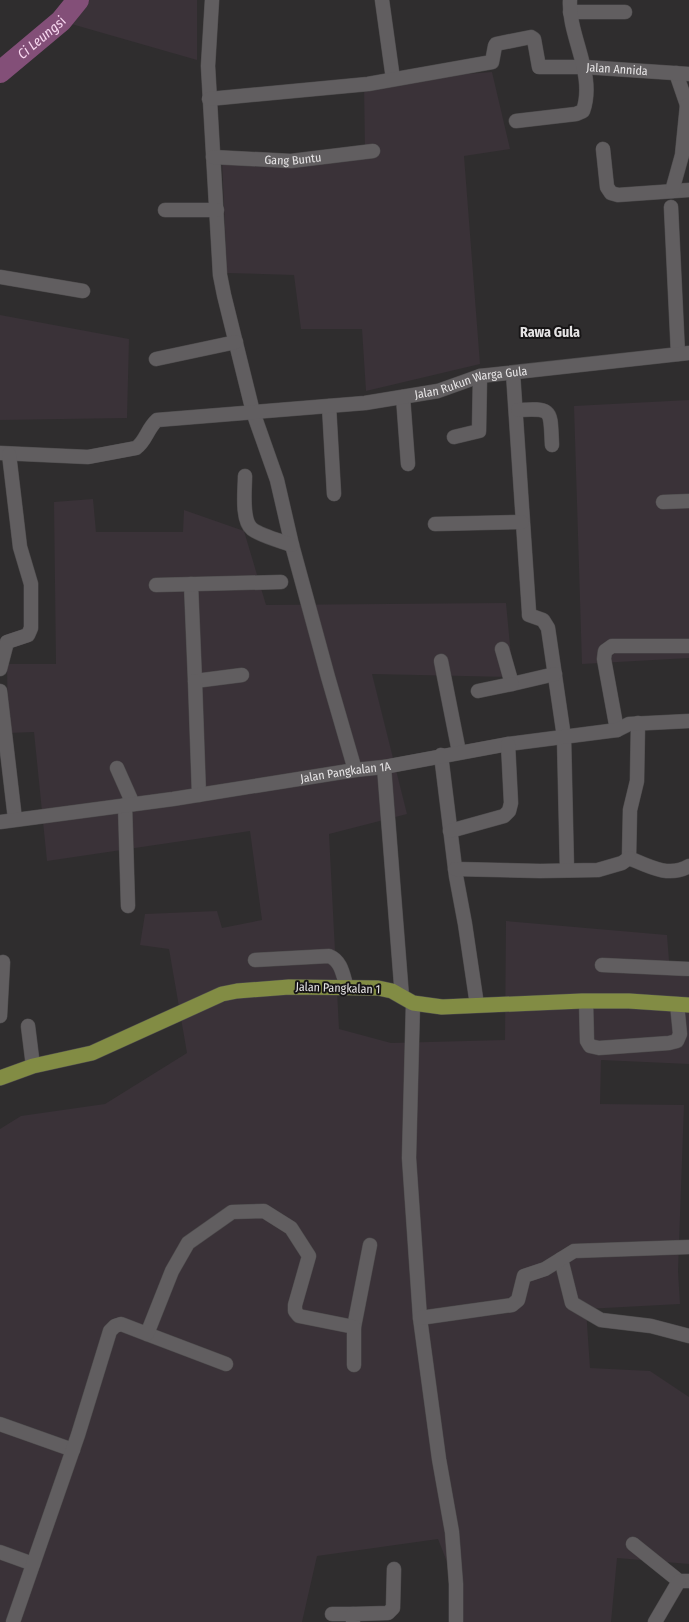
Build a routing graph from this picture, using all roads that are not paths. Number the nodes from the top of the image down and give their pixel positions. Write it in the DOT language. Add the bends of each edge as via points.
graph roads {
  1 [pos="212,0"];
  2 [pos="382,0"];
  3 [pos="570,6"];
  4 [pos="625,12"];
  5 [pos="584,67"];
  6 [pos="682,73"];
  7 [pos="393,79"];
  8 [pos="209,99"];
  9 [pos="688,105"];
  10 [pos="516,121"];
  11 [pos="603,149"];
  12 [pos="373,151"];
  13 [pos="213,157"];
  14 [pos="689,190"];
  15 [pos="672,191"];
  16 [pos="671,207"];
  17 [pos="165,210"];
  18 [pos="217,210"];
  19 [pos="0,277"];
  20 [pos="83,292"];
  21 [pos="236,342"];
  22 [pos="684,354"];
  23 [pos="156,359"];
  24 [pos="513,373"];
  25 [pos="480,376"];
  26 [pos="404,397"];
  27 [pos="329,406"];
  28 [pos="518,410"];
  29 [pos="253,412"];
  30 [pos="454,437"];
  31 [pos="552,444"];
  32 [pos="4,454"];
  33 [pos="408,464"];
  34 [pos="245,476"];
  35 [pos="334,494"];
  36 [pos="689,501"];
  37 [pos="663,502"];
  38 [pos="522,522"];
  39 [pos="435,524"];
  40 [pos="292,545"];
  41 [pos="281,582"];
  42 [pos="191,584"];
  43 [pos="156,585"];
  44 [pos="689,646"];
  45 [pos="502,649"];
  46 [pos="440,662"];
  47 [pos="0,669"];
  48 [pos="555,674"];
  49 [pos="242,676"];
  50 [pos="195,681"];
  51 [pos="512,684"];
  52 [pos="0,691"];
  53 [pos="478,691"];
  54 [pos="689,721"];
  55 [pos="638,723"];
  56 [pos="616,730"];
  57 [pos="564,737"];
  58 [pos="508,744"];
  59 [pos="459,752"];
  60 [pos="441,755"];
  61 [pos="384,767"];
  62 [pos="116,768"];
  63 [pos="355,770"];
  64 [pos="200,795"];
  65 [pos="129,805"];
  66 [pos="15,819"];
  67 [pos="0,822"];
  68 [pos="450,831"];
  69 [pos="628,858"];
  70 [pos="689,866"];
  71 [pos="455,869"];
  72 [pos="568,870"];
  73 [pos="128,906"];
  74 [pos="255,960"];
  75 [pos="3,962"];
  76 [pos="602,965"];
  77 [pos="689,970"];
  78 [pos="347,988"];
  79 [pos="408,1000"];
  80 [pos="586,1001"];
  81 [pos="683,1004"];
  82 [pos="477,1005"];
  83 [pos="0,1016"];
  84 [pos="28,1026"];
  85 [pos="33,1066"];
  86 [pos="0,1078"];
  87 [pos="370,1245"];
  88 [pos="689,1247"];
  89 [pos="561,1259"];
  90 [pos="420,1318"];
  91 [pos="354,1327"];
  92 [pos="146,1334"];
  93 [pos="689,1336"];
  94 [pos="226,1364"];
  95 [pos="354,1364"];
  96 [pos="0,1424"];
  97 [pos="73,1450"];
  98 [pos="633,1544"];
  99 [pos="0,1552"];
  100 [pos="33,1564"];
  101 [pos="394,1569"];
  102 [pos="684,1581"];
  103 [pos="332,1614"];
  104 [pos="353,1618"];
  105 [pos="13,1622"];
  106 [pos="456,1622"];
  107 [pos="655,1622"];
  1 -- 8 [label="street"];
  2 -- 7 [label="street"];
  3 -- 4 [label="street"];
  3 -- 5 [label="street, Jalan Annida"];
  5 -- 6 [label="street, Jalan Annida"];
  5 -- 7 [label="street" via="538,67 531,37 496,44 492,62"];
  5 -- 10 [label="street" via="586,103 583,111"];
  6 -- 9 [label="street"];
  7 -- 8 [label="street"];
  8 -- 13 [label="street"];
  9 -- 15 [label="street" via="682,155"];
  11 -- 15 [label="street" via="607,187 611,193"];
  12 -- 13 [label="street, Gang Buntu" via="291,161"];
  13 -- 18 [label="street"];
  14 -- 15 [label="street"];
  16 -- 22 [label="street"];
  17 -- 18 [label="street"];
  18 -- 21 [label="street" via="220,276"];
  19 -- 20 [label="street"];
  21 -- 23 [label="street"];
  21 -- 29 [label="street"];
  22 -- 24 [label="street, Jalan Rukun Warga Gula"];
  24 -- 25 [label="street, Jalan Rukun Warga Gula"];
  24 -- 38 [label="street"];
  25 -- 26 [label="street, Jalan Rukun Warga Gula" via="438,391"];
  25 -- 30 [label="street" via="479,431"];
  26 -- 27 [label="street, Jalan Rukun Warga Gula"];
  26 -- 33 [label="street"];
  27 -- 29 [label="street, Jalan Rukun Warga Gula"];
  27 -- 35 [label="street"];
  28 -- 31 [label="street" via="541,408 547,412"];
  29 -- 32 [label="street, Jalan Rukun Warga Gula" via="156,420 142,444 130,450 88,457"];
  29 -- 40 [label="street" via="277,480"];
  32 -- 47 [label="street" via="20,546 31,584 31,628 28,635 7,642"];
  34 -- 40 [label="street" via="245,518 248,524 253,530"];
  36 -- 37 [label="street"];
  38 -- 39 [label="street"];
  38 -- 48 [label="street" via="529,615 546,623"];
  40 -- 63 [label="street"];
  41 -- 42 [label="street"];
  42 -- 43 [label="street"];
  42 -- 50 [label="street"];
  44 -- 56 [label="street" via="612,646 605,651"];
  45 -- 51 [label="street"];
  46 -- 59 [label="street"];
  48 -- 51 [label="street"];
  48 -- 57 [label="street"];
  49 -- 50 [label="street"];
  50 -- 64 [label="street"];
  51 -- 53 [label="street"];
  52 -- 66 [label="street"];
  54 -- 55 [label="street, Jalan Pangkalan 1A"];
  55 -- 56 [label="street, Jalan Pangkalan 1A"];
  55 -- 69 [label="street" via="637,781 630,810"];
  56 -- 57 [label="street, Jalan Pangkalan 1A"];
  57 -- 58 [label="street, Jalan Pangkalan 1A"];
  57 -- 72 [label="street"];
  58 -- 59 [label="street, Jalan Pangkalan 1A"];
  58 -- 68 [label="street" via="509,811 504,816"];
  59 -- 60 [label="street, Jalan Pangkalan 1A"];
  60 -- 61 [label="street, Jalan Pangkalan 1A"];
  60 -- 68 [label="street"];
  61 -- 63 [label="street, Jalan Pangkalan 1A"];
  61 -- 79 [label="street"];
  62 -- 65 [label="street"];
  63 -- 64 [label="street, Jalan Pangkalan 1A"];
  64 -- 65 [label="street, Jalan Pangkalan 1A"];
  65 -- 66 [label="street, Jalan Pangkalan 1A"];
  65 -- 73 [label="street"];
  66 -- 67 [label="street, Jalan Pangkalan 1A"];
  68 -- 71 [label="street"];
  69 -- 70 [label="street" via="648,868 681,871"];
  69 -- 72 [label="street" via="598,870"];
  71 -- 72 [label="street"];
  71 -- 82 [label="street"];
  74 -- 78 [label="street" via="329,956 340,964"];
  75 -- 83 [label="street"];
  76 -- 77 [label="street"];
  78 -- 79 [label="main road, Jalan Pangkalan 1" via="392,990"];
  78 -- 85 [label="main road, Jalan Pangkalan 1" via="289,987 222,994 92,1053"];
  79 -- 82 [label="main road, Jalan Pangkalan 1" via="442,1006"];
  79 -- 90 [label="street" via="409,1158"];
  80 -- 81 [label="main road, Jalan Pangkalan 1"];
  80 -- 81 [label="street" via="587,1041 590,1046 599,1048 677,1041"];
  80 -- 82 [label="main road, Jalan Pangkalan 1"];
  84 -- 85 [label="street"];
  85 -- 86 [label="main road, Jalan Pangkalan 1"];
  87 -- 91 [label="street"];
  88 -- 89 [label="street" via="574,1250"];
  89 -- 90 [label="street" via="546,1269 524,1276 518,1300 512,1305"];
  89 -- 93 [label="street" via="572,1303 601,1320 651,1326"];
  90 -- 106 [label="street" via="452,1532"];
  91 -- 92 [label="street" via="299,1316 295,1305 309,1256 291,1228 264,1211 232,1212 188,1243 172,1271"];
  91 -- 95 [label="street"];
  92 -- 94 [label="street"];
  92 -- 97 [label="street" via="121,1324 110,1331"];
  96 -- 97 [label="street"];
  97 -- 100 [label="street"];
  98 -- 102 [label="street"];
  99 -- 100 [label="street"];
  100 -- 105 [label="street"];
  101 -- 104 [label="street" via="391,1611"];
  102 -- 107 [label="street"];
  103 -- 104 [label="street"];
}
